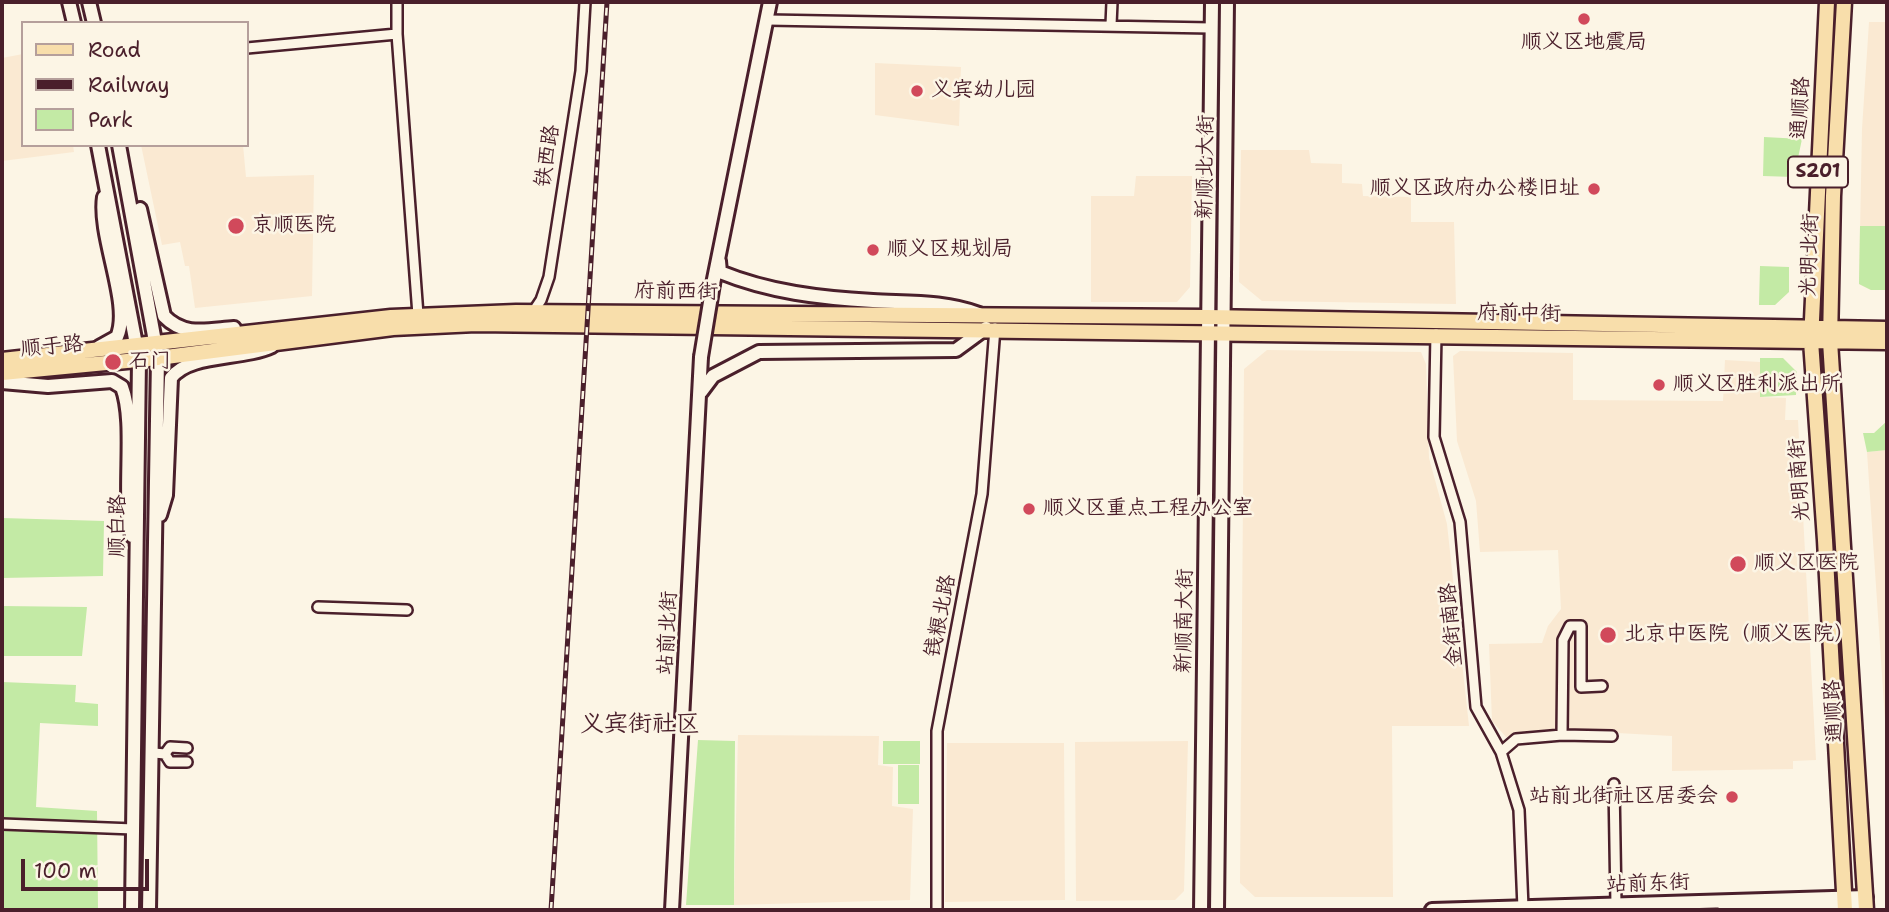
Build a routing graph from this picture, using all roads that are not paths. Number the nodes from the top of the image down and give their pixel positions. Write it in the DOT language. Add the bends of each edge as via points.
graph roads {
  1 [pos="69,2"];
  2 [pos="89,2"];
  3 [pos="397,2"];
  4 [pos="585,2"];
  5 [pos="770,2"];
  6 [pos="1112,2"];
  7 [pos="1212,2"];
  8 [pos="1227,2"];
  9 [pos="1827,2"];
  10 [pos="1844,2"];
  11 [pos="768,20"];
  12 [pos="74,21"];
  13 [pos="94,21"];
  14 [pos="1111,25"];
  15 [pos="1211,28"];
  16 [pos="397,34"];
  17 [pos="248,48"];
  18 [pos="98,147"];
  19 [pos="119,147"];
  20 [pos="106,186"];
  21 [pos="127,186"];
  22 [pos="718,258"];
  23 [pos="533,312"];
  24 [pos="418,315"];
  25 [pos="989,324"];
  26 [pos="1207,324"];
  27 [pos="1223,324"];
  28 [pos="1887,329"];
  29 [pos="1436,334"];
  30 [pos="1811,335"];
  31 [pos="1830,335"];
  32 [pos="277,337"];
  33 [pos="1887,342"];
  34 [pos="148,352"];
  35 [pos="74,353"];
  36 [pos="2,360"];
  37 [pos="2,373"];
  38 [pos="2,382"];
  39 [pos="698,403"];
  40 [pos="156,525"];
  41 [pos="137,560"];
  42 [pos="318,607"];
  43 [pos="407,610"];
  44 [pos="1602,686"];
  45 [pos="1562,736"];
  46 [pos="1612,736"];
  47 [pos="187,748"];
  48 [pos="1501,752"];
  49 [pos="160,754"];
  50 [pos="187,762"];
  51 [pos="1614,784"];
  52 [pos="2,824"];
  53 [pos="134,829"];
  54 [pos="1866,904"];
  55 [pos="1616,905"];
  56 [pos="1845,905"];
  57 [pos="1630,907"];
  58 [pos="1523,908"];
  59 [pos="132,910"];
  60 [pos="149,910"];
  61 [pos="671,910"];
  62 [pos="937,910"];
  63 [pos="1201,910"];
  64 [pos="1216,910"];
  65 [pos="1432,910"];
  66 [pos="1724,910"];
  1 -- 12 [label="main road"];
  2 -- 13 [label="main road"];
  3 -- 16 [label="street"];
  4 -- 23 [label="street, 铁西路" via="581,71 549,277"];
  5 -- 11 [label="main road"];
  6 -- 14 [label="street"];
  7 -- 15 [label="main road, 新顺北大街"];
  8 -- 27 [label="main road, 新顺北大街"];
  9 -- 30 [label="main road, 通顺路 / S201"];
  10 -- 31 [label="main road, 光明北街 / S201"];
  11 -- 14 [label="street"];
  11 -- 22 [label="main road"];
  14 -- 15 [label="street"];
  15 -- 26 [label="main road, 新顺北大街"];
  16 -- 17 [label="street"];
  16 -- 24 [label="street"];
  18 -- 20 [label="main road, 顺白路"];
  19 -- 21 [label="main road, 顺白路"];
  20 -- 34 [label="main road, 顺白路"];
  20 -- 35 [label="main road" via="103,220 121,326 111,342"];
  21 -- 32 [label="main road" via="138,202 164,316 188,332 256,325"];
  21 -- 34 [label="main road, 顺白路"];
  22 -- 25 [label="main road" via="720,272 758,288 957,306"];
  22 -- 39 [label="main road, 站前北街, bridge"];
  23 -- 24 [label="main road, 府前西街"];
  23 -- 25 [label="main road, 府前西街"];
  24 -- 32 [label="main road, 府前西街"];
  25 -- 26 [label="main road, 府前西街"];
  25 -- 32 [label="main road, 府前西街" via="476,324"];
  25 -- 39 [label="main road" via="956,350 759,352 713,376 705,383"];
  25 -- 62 [label="street, 钱粮北路" via="982,494 937,731"];
  26 -- 27 [label="main road, 府前中街"];
  26 -- 63 [label="main road, 新顺南大街"];
  27 -- 29 [label="main road, 府前中街"];
  27 -- 30 [label="main road, 府前中街"];
  27 -- 64 [label="main road, 新顺南大街"];
  28 -- 31 [label="main road"];
  29 -- 30 [label="main road, 府前中街"];
  29 -- 48 [label="street, 金街南路" via="1434,437 1460,522 1476,707"];
  30 -- 31 [label="main road, 府前中街"];
  30 -- 56 [label="main road, 光明南街 / S201"];
  31 -- 33 [label="main road"];
  31 -- 54 [label="main road, 通顺路 / S201"];
  32 -- 34 [label="main road, 府前西街"];
  32 -- 40 [label="main road" via="246,356 192,362 171,378 166,495"];
  34 -- 35 [label="main road, 顺于路"];
  34 -- 37 [label="main road, 顺于路"];
  34 -- 40 [label="main road, 顺白路"];
  34 -- 41 [label="main road, 顺白路"];
  35 -- 36 [label="main road, 顺于路"];
  38 -- 41 [label="main road" via="48,386 112,381 122,387 127,404 127,506"];
  39 -- 61 [label="main road, 站前北街"];
  40 -- 49 [label="main road, 顺白路"];
  41 -- 53 [label="main road, 顺白路"];
  42 -- 43 [label="street"];
  44 -- 45 [label="street" via="1581,687 1581,626 1570,626 1563,640"];
  45 -- 46 [label="street"];
  45 -- 48 [label="street" via="1516,740"];
  47 -- 49 [label="street" via="170,747"];
  48 -- 58 [label="street, 金街南路" via="1519,810"];
  49 -- 50 [label="street" via="170,762"];
  49 -- 60 [label="main road, 顺白路"];
  51 -- 55 [label="street"];
  52 -- 53 [label="street"];
  53 -- 59 [label="main road, 顺白路"];
  54 -- 56 [label="main road, 站前东街"];
  55 -- 57 [label="main road, 站前东街"];
  55 -- 58 [label="main road, 站前东街"];
  56 -- 57 [label="main road, 站前东街"];
  56 -- 66 [label="main road, 站前东街"];
  58 -- 65 [label="main road, 站前东街"];
}
